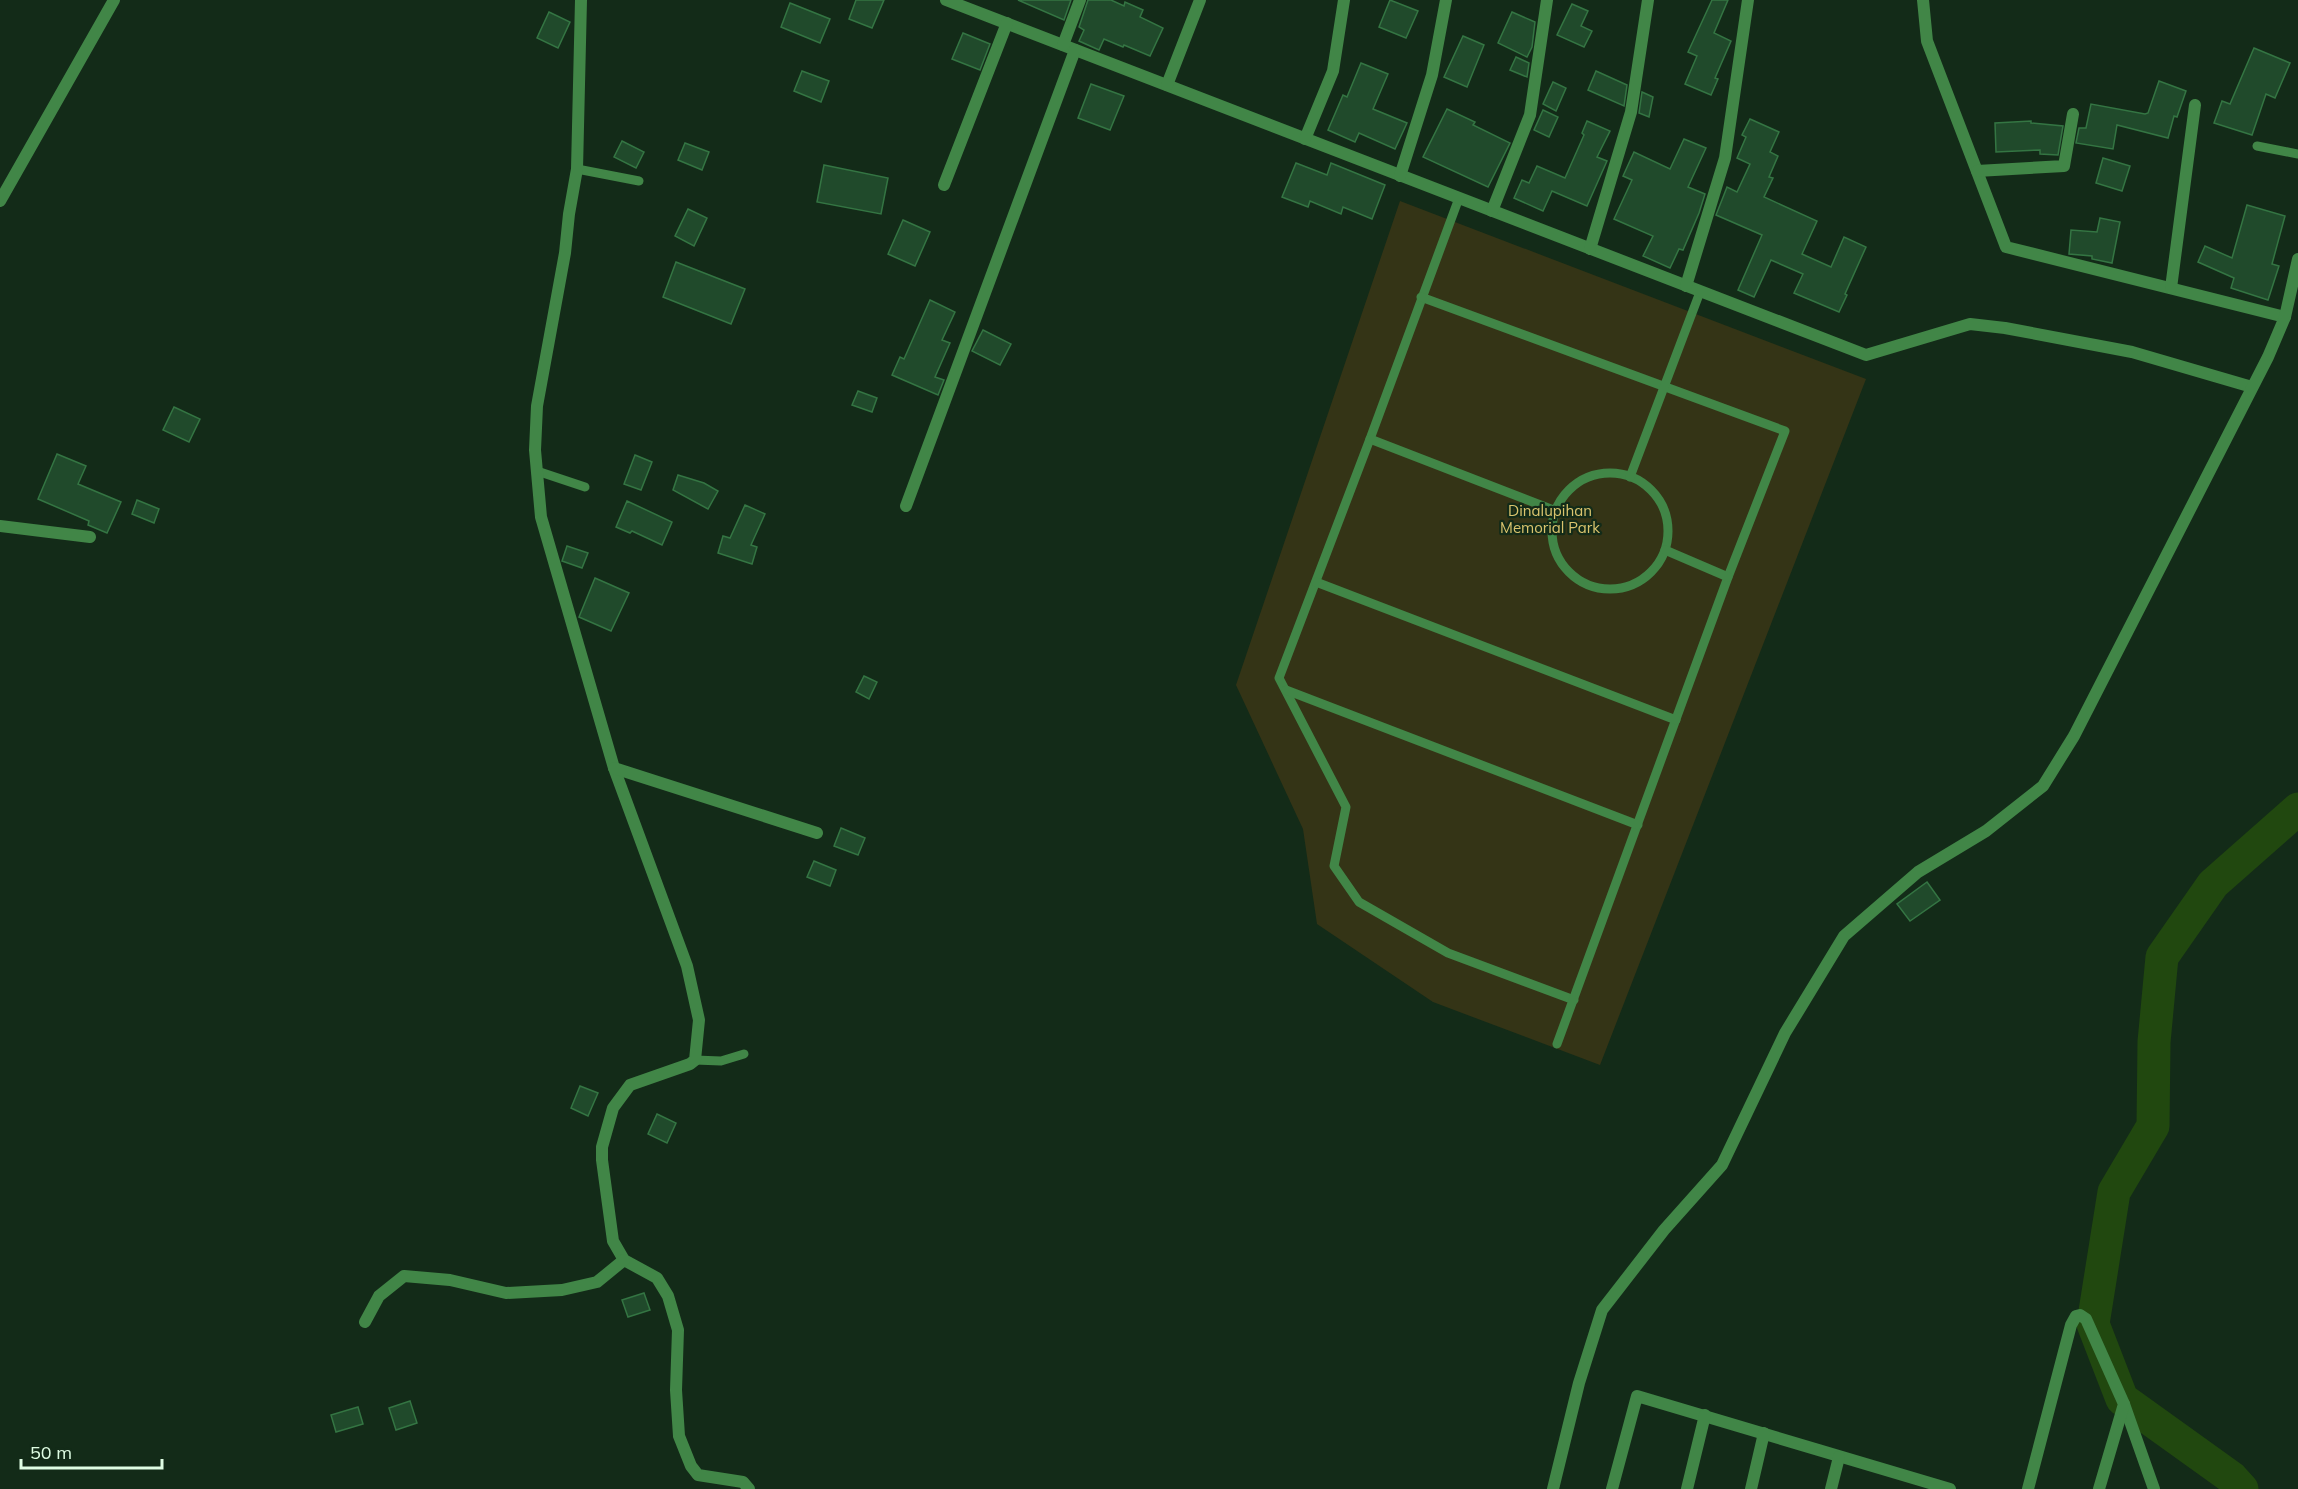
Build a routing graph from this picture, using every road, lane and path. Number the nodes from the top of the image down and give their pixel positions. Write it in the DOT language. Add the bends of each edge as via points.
graph roads {
  1 [pos="114,0"];
  2 [pos="581,0"];
  3 [pos="949,0"];
  4 [pos="1080,0"];
  5 [pos="1200,0"];
  6 [pos="1344,0"];
  7 [pos="1446,0"];
  8 [pos="1547,0"];
  9 [pos="1648,0"];
  10 [pos="1748,0"];
  11 [pos="1923,0"];
  12 [pos="1007,23"];
  13 [pos="1069,47"];
  14 [pos="1167,85"];
  15 [pos="2195,105"];
  16 [pos="2073,114"];
  17 [pos="1305,139"];
  18 [pos="2257,146"];
  19 [pos="2298,154"];
  20 [pos="577,169"];
  21 [pos="1977,171"];
  22 [pos="1400,176"];
  23 [pos="639,181"];
  24 [pos="944,185"];
  25 [pos="1459,198"];
  26 [pos="0,201"];
  27 [pos="1492,211"];
  28 [pos="1590,249"];
  29 [pos="2298,259"];
  30 [pos="1686,286"];
  31 [pos="2171,288"];
  32 [pos="1700,292"];
  33 [pos="1421,297"];
  34 [pos="2285,317"];
  35 [pos="1663,386"];
  36 [pos="2252,387"];
  37 [pos="1370,439"];
  38 [pos="537,471"];
  39 [pos="1630,477"];
  40 [pos="585,487"];
  41 [pos="906,506"];
  42 [pos="1557,511"];
  43 [pos="0,526"];
  44 [pos="90,537"];
  45 [pos="1665,550"];
  46 [pos="1728,577"];
  47 [pos="1316,582"];
  48 [pos="1286,690"];
  49 [pos="1676,720"];
  50 [pos="614,768"];
  51 [pos="1638,825"];
  52 [pos="817,833"];
  53 [pos="1574,1000"];
  54 [pos="1557,1044"];
  55 [pos="744,1054"];
  56 [pos="695,1060"];
  57 [pos="624,1260"];
  58 [pos="364,1323"];
  59 [pos="2124,1404"];
  60 [pos="1705,1414"];
  61 [pos="1764,1433"];
  62 [pos="1839,1457"];
  63 [pos="749,1489"];
  64 [pos="1553,1489"];
  65 [pos="1612,1489"];
  66 [pos="1687,1489"];
  67 [pos="1751,1489"];
  68 [pos="1831,1489"];
  69 [pos="1950,1489"];
  70 [pos="2028,1489"];
  71 [pos="2099,1489"];
  72 [pos="2154,1489"];
  1 -- 26 [label="street"];
  2 -- 20 [label="street"];
  3 -- 12 [label="street"];
  4 -- 13 [label="street"];
  5 -- 14 [label="street"];
  6 -- 17 [label="street" via="1333,71"];
  7 -- 22 [label="street" via="1432,75"];
  8 -- 27 [label="street" via="1530,115"];
  9 -- 28 [label="street" via="1631,112"];
  10 -- 30 [label="street" via="1725,158"];
  11 -- 21 [label="street" via="1927,41"];
  12 -- 13 [label="street"];
  12 -- 24 [label="street"];
  13 -- 14 [label="street"];
  13 -- 41 [label="street"];
  14 -- 17 [label="street"];
  15 -- 31 [label="street"];
  16 -- 21 [label="street" via="2064,165"];
  17 -- 22 [label="street"];
  18 -- 19 [label="lane"];
  20 -- 23 [label="lane"];
  20 -- 38 [label="street" via="537,406"];
  21 -- 31 [label="street" via="2006,247"];
  22 -- 25 [label="street"];
  25 -- 27 [label="street"];
  25 -- 33 [label="lane"];
  27 -- 28 [label="street"];
  28 -- 30 [label="street"];
  29 -- 34 [label="street"];
  30 -- 32 [label="street"];
  31 -- 34 [label="street"];
  32 -- 35 [label="lane"];
  32 -- 36 [label="street" via="1866,355 1970,324 2132,352"];
  33 -- 35 [label="lane"];
  33 -- 37 [label="lane"];
  34 -- 36 [label="street"];
  35 -- 39 [label="lane"];
  35 -- 46 [label="lane" via="1785,431"];
  36 -- 64 [label="street" via="2074,736 2043,786 1986,831 1918,872 1844,936 1785,1033 1722,1165 1664,1230 1602,1310"];
  37 -- 42 [label="lane"];
  37 -- 47 [label="lane"];
  38 -- 40 [label="lane"];
  38 -- 50 [label="street" via="541,517"];
  39 -- 42 [label="lane" via="1618,473 1595,475 1575,484"];
  39 -- 45 [label="lane" via="1656,495 1667,514 1669,539"];
  42 -- 45 [label="lane" via="1552,541 1560,561 1574,577 1596,588 1621,589 1644,580 1661,562"];
  43 -- 44 [label="street"];
  45 -- 46 [label="lane"];
  46 -- 49 [label="lane"];
  47 -- 48 [label="lane" via="1279,678"];
  47 -- 49 [label="lane"];
  48 -- 51 [label="lane"];
  48 -- 53 [label="lane" via="1347,807 1334,866 1359,902 1449,953"];
  49 -- 51 [label="lane"];
  50 -- 52 [label="street"];
  50 -- 56 [label="street" via="687,966 699,1020"];
  51 -- 53 [label="lane"];
  53 -- 54 [label="lane"];
  55 -- 56 [label="lane" via="721,1061"];
  56 -- 57 [label="street" via="630,1085 613,1108 602,1160 613,1241"];
  57 -- 58 [label="street" via="597,1282 562,1290 506,1293 450,1280 404,1276 379,1296"];
  57 -- 63 [label="street" via="657,1278 668,1296 678,1330 679,1436 691,1466 698,1475 743,1482"];
  59 -- 70 [label="street" via="2086,1319 2076,1316"];
  59 -- 71 [label="street"];
  59 -- 72 [label="street"];
  60 -- 61 [label="street"];
  60 -- 65 [label="street" via="1637,1396"];
  60 -- 66 [label="street"];
  61 -- 62 [label="street"];
  61 -- 67 [label="street"];
  62 -- 68 [label="street"];
  62 -- 69 [label="street"];
}
